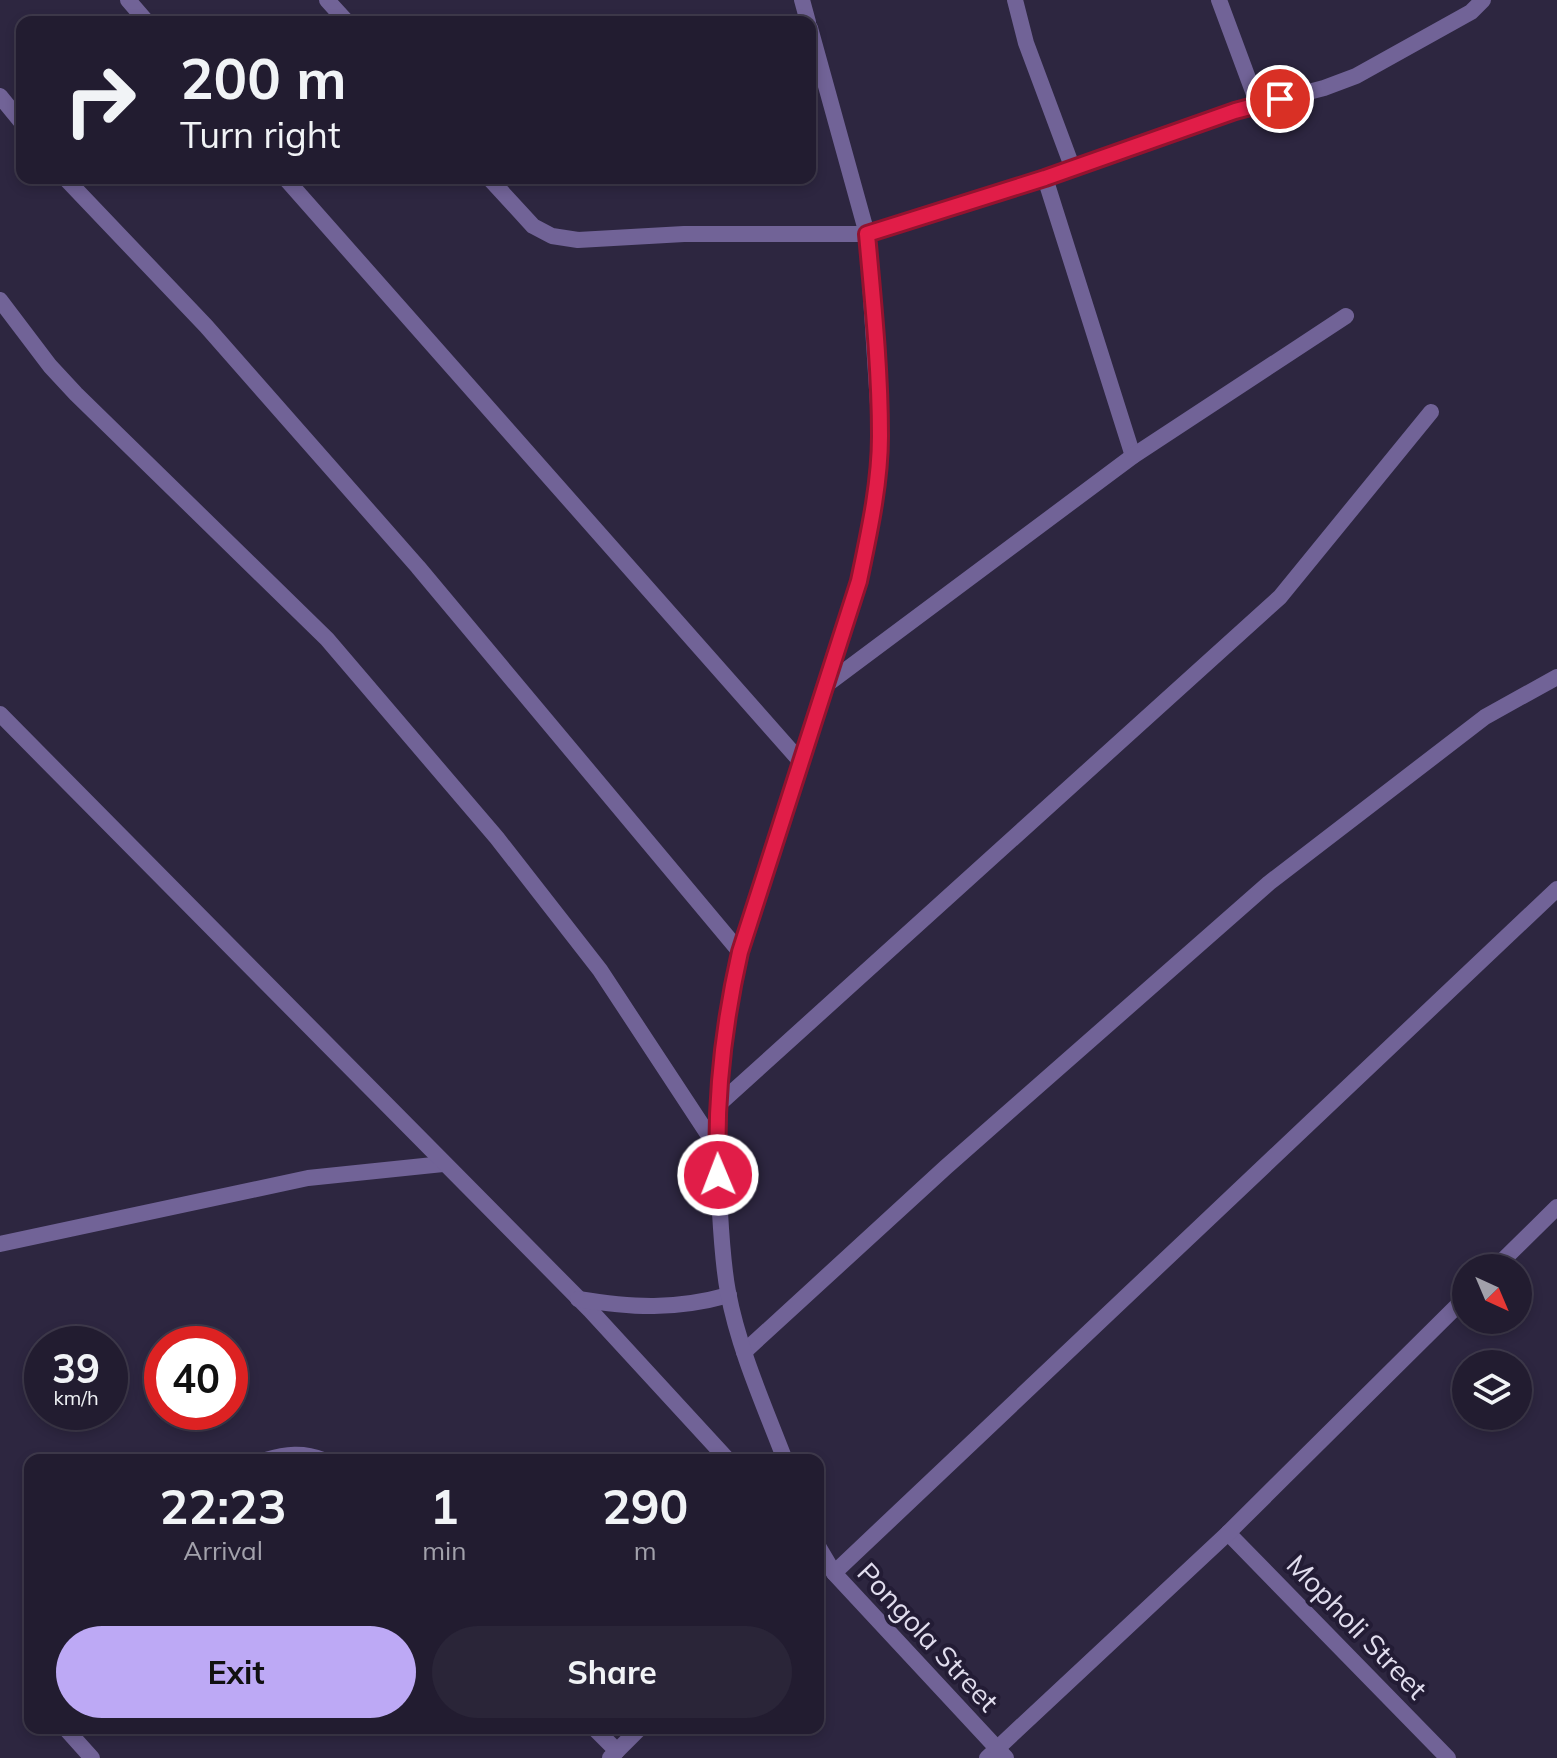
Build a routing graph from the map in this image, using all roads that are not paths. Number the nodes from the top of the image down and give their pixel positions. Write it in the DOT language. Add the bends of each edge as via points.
graph roads {
  1 [pos="128,0"];
  2 [pos="327,0"];
  3 [pos="1015,0"];
  4 [pos="1219,0"];
  5 [pos="1483,0"];
  6 [pos="142,16"];
  7 [pos="342,16"];
  8 [pos="816,50"];
  9 [pos="0,96"];
  10 [pos="1258,105"];
  11 [pos="16,116"];
  12 [pos="1073,169"];
  13 [pos="1045,178"];
  14 [pos="71,184"];
  15 [pos="290,184"];
  16 [pos="494,184"];
  17 [pos="867,234"];
  18 [pos="0,300"];
  19 [pos="1346,316"];
  20 [pos="1431,412"];
  21 [pos="1133,456"];
  22 [pos="1557,677"];
  23 [pos="826,685"];
  24 [pos="0,714"];
  25 [pos="801,762"];
  26 [pos="1557,889"];
  27 [pos="740,952"];
  28 [pos="718,1105"];
  29 [pos="717,1148"];
  30 [pos="443,1164"];
  31 [pos="1557,1207"];
  32 [pos="0,1244"];
  33 [pos="1509,1254"];
  34 [pos="729,1295"];
  35 [pos="578,1299"];
  36 [pos="1452,1311"];
  37 [pos="744,1352"];
  38 [pos="722,1454"];
  39 [pos="783,1454"];
  40 [pos="1228,1533"];
  41 [pos="824,1559"];
  42 [pos="834,1573"];
  43 [pos="70,1734"];
  44 [pos="598,1734"];
  45 [pos="634,1734"];
  46 [pos="613,1754"];
  47 [pos="997,1755"];
  48 [pos="92,1758"];
  49 [pos="1448,1758"];
  1 -- 6 [label="street"];
  2 -- 7 [label="street"];
  3 -- 12 [label="street"];
  4 -- 10 [label="street"];
  5 -- 10 [label="street" via="1471,12 1356,76"];
  8 -- 17 [label="street"];
  9 -- 11 [label="street"];
  10 -- 12 [label="street"];
  12 -- 13 [label="street"];
  13 -- 17 [label="street"];
  13 -- 21 [label="street"];
  14 -- 27 [label="street" via="206,326 418,567"];
  15 -- 25 [label="street"];
  16 -- 17 [label="street" via="533,226 564,239"];
  17 -- 23 [label="street" via="878,477 859,581"];
  18 -- 29 [label="street" via="69,387 327,639 497,838 600,970"];
  19 -- 21 [label="street"];
  20 -- 28 [label="street" via="1280,597"];
  21 -- 23 [label="street"];
  22 -- 37 [label="street" via="1485,717 1269,883"];
  23 -- 25 [label="street"];
  24 -- 30 [label="street"];
  25 -- 27 [label="street"];
  26 -- 42 [label="street"];
  27 -- 28 [label="street" via="720,1059"];
  28 -- 29 [label="street"];
  29 -- 34 [label="street"];
  30 -- 32 [label="street" via="308,1178"];
  30 -- 35 [label="street"];
  31 -- 33 [label="street"];
  34 -- 35 [label="street" via="661,1307"];
  34 -- 37 [label="street"];
  35 -- 38 [label="street"];
  36 -- 40 [label="street"];
  37 -- 39 [label="street"];
  40 -- 47 [label="street"];
  40 -- 49 [label="street, Mopholi Street"];
  41 -- 42 [label="street, Pongola Street"];
  42 -- 47 [label="street, Pongola Street"];
  43 -- 48 [label="street"];
  44 -- 46 [label="street"];
  45 -- 46 [label="street"];
}
